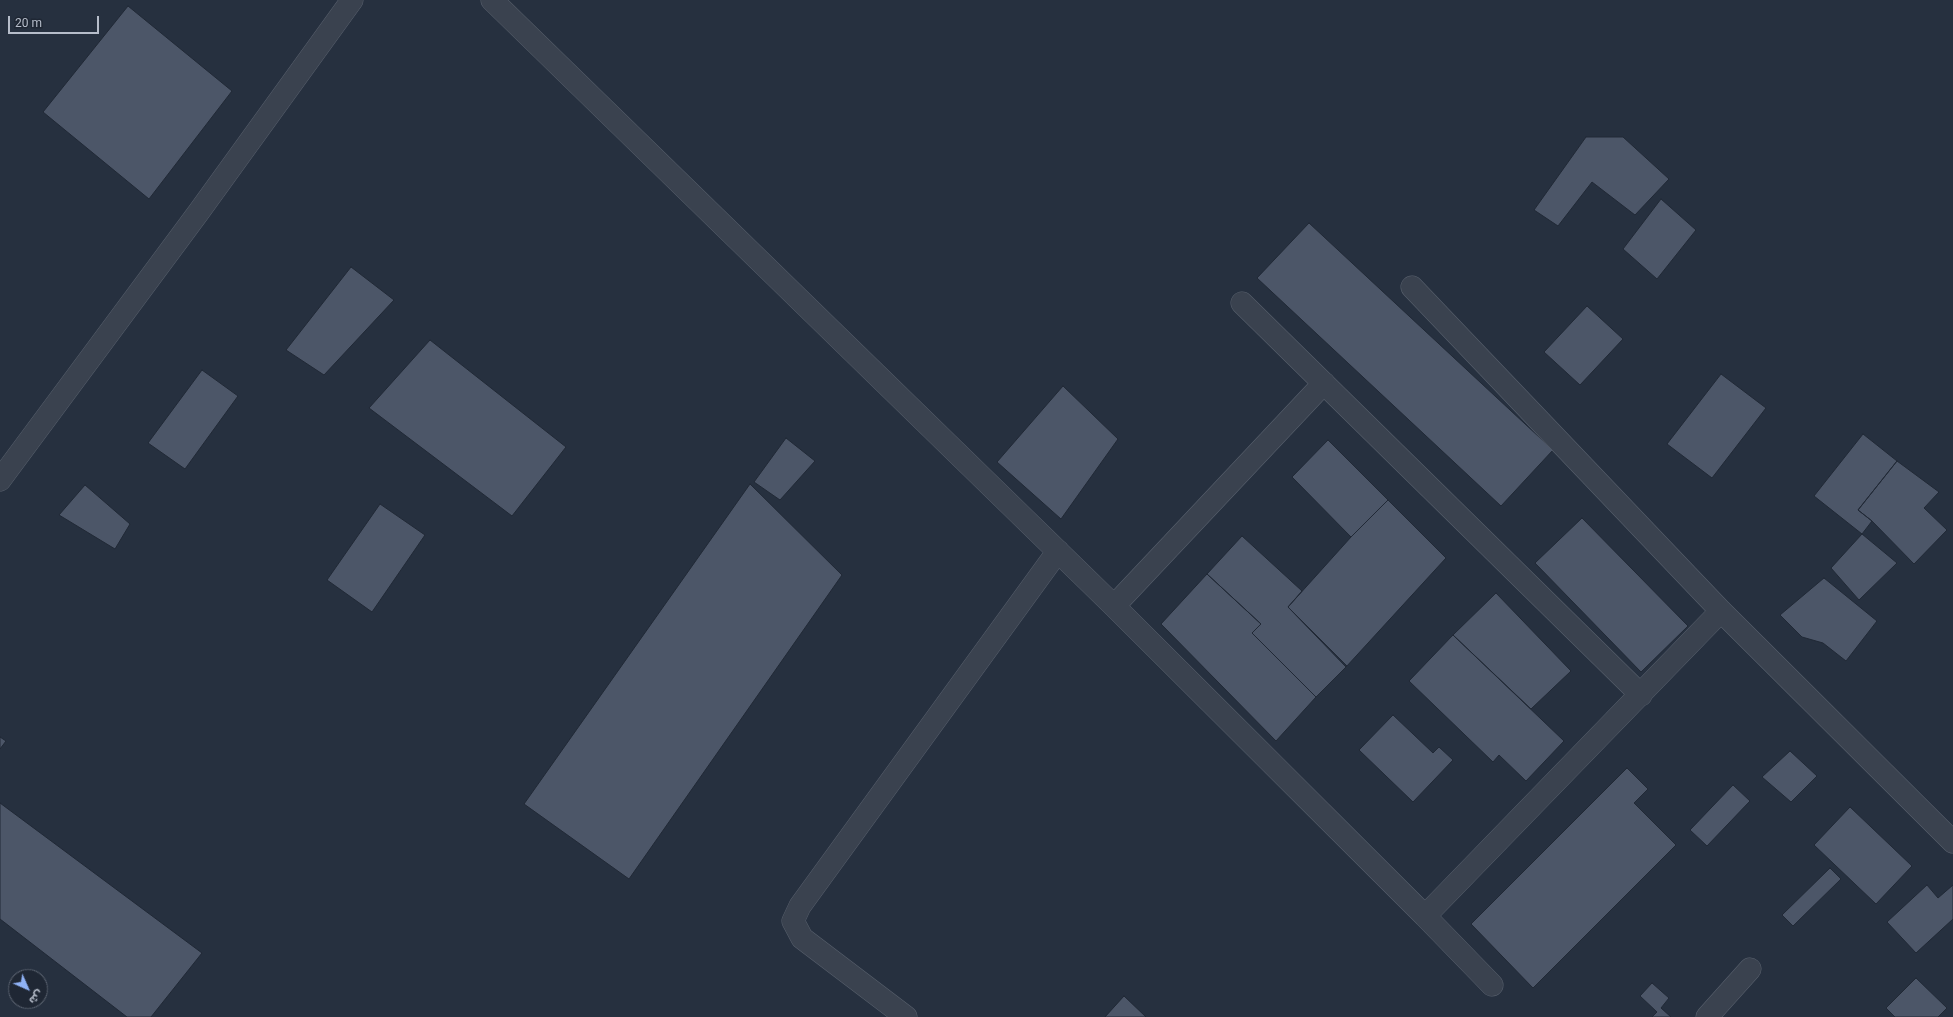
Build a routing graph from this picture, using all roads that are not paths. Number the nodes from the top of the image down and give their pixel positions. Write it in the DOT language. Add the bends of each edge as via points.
graph roads {
  1 [pos="352,0"];
  2 [pos="492,0"];
  3 [pos="1412,287"];
  4 [pos="1242,303"];
  5 [pos="1324,384"];
  6 [pos="0,480"];
  7 [pos="1058,551"];
  8 [pos="1114,606"];
  9 [pos="1721,611"];
  10 [pos="1641,695"];
  11 [pos="1953,842"];
  12 [pos="1425,916"];
  13 [pos="1750,969"];
  14 [pos="1492,985"];
  15 [pos="906,1017"];
  16 [pos="1706,1017"];
  1 -- 6 [label="street"];
  2 -- 7 [label="street"];
  3 -- 9 [label="street"];
  4 -- 5 [label="street"];
  5 -- 8 [label="street"];
  5 -- 10 [label="street"];
  7 -- 8 [label="street"];
  7 -- 15 [label="street" via="800,906 793,921 802,938"];
  8 -- 12 [label="street"];
  9 -- 10 [label="street"];
  9 -- 11 [label="street"];
  10 -- 12 [label="street"];
  12 -- 14 [label="street"];
  13 -- 16 [label="street"];
}
